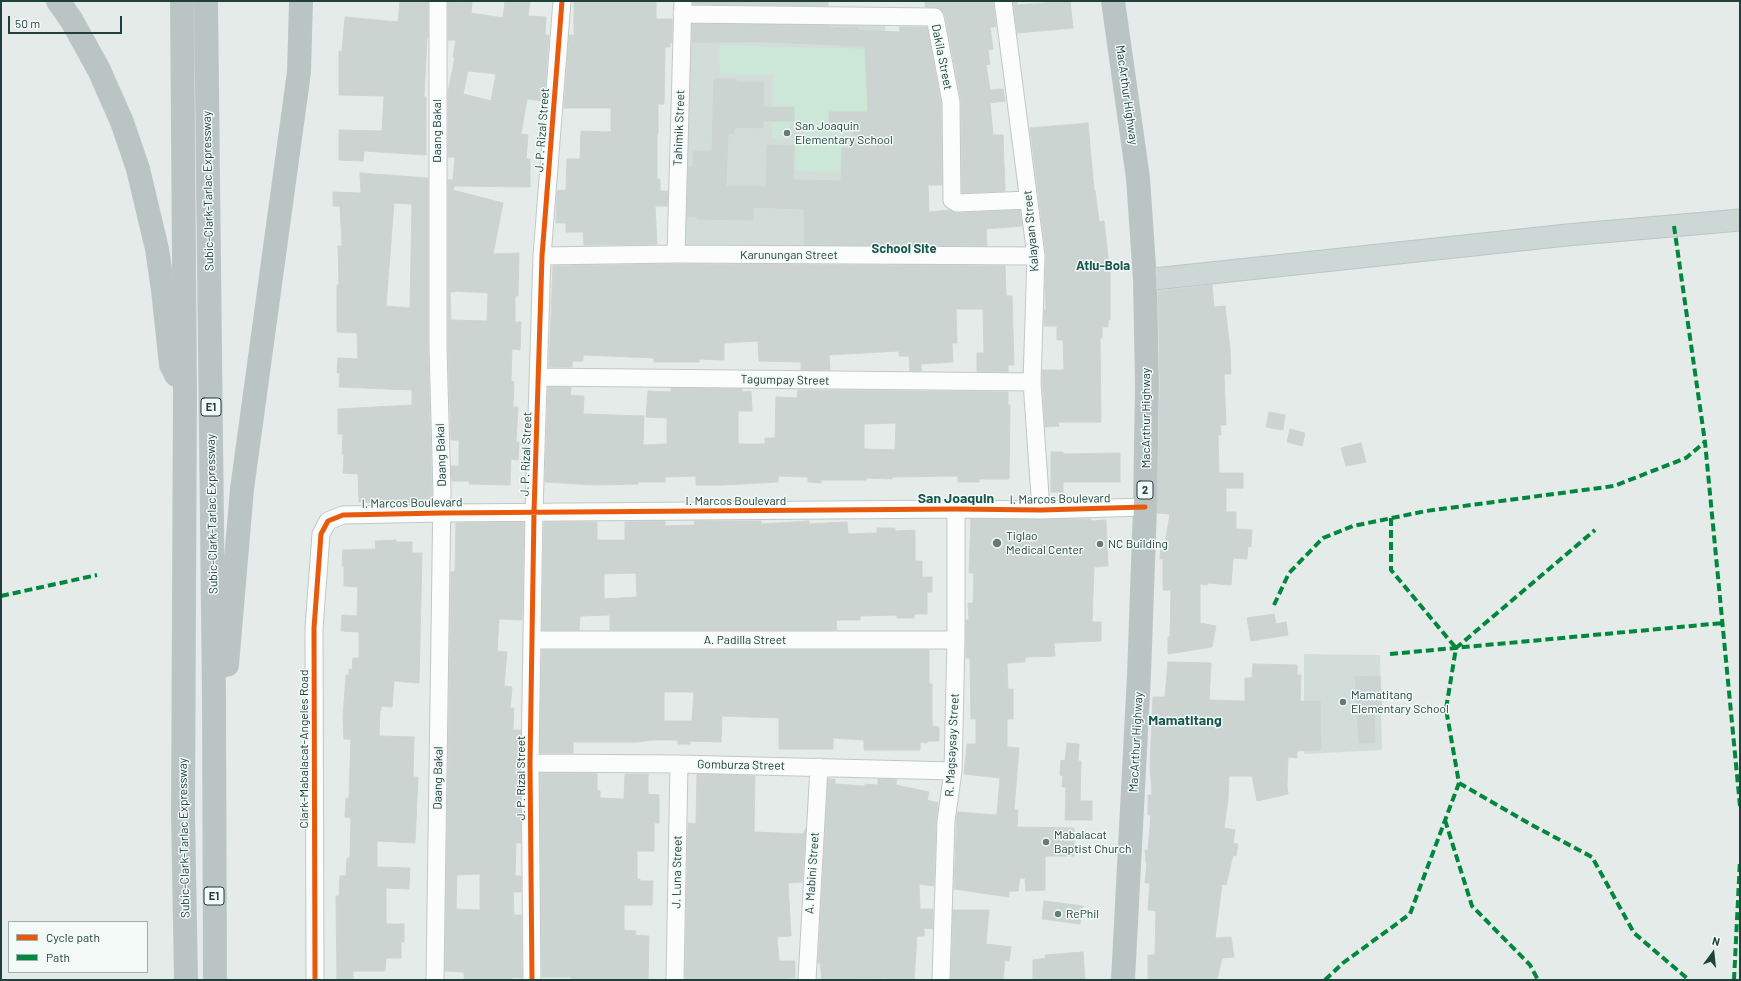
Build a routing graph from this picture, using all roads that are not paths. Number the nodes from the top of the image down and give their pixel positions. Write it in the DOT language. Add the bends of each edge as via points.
graph roads {
  1 [pos="58,1"];
  2 [pos="182,1"];
  3 [pos="206,1"];
  4 [pos="301,1"];
  5 [pos="438,1"];
  6 [pos="562,1"];
  7 [pos="1003,1"];
  8 [pos="1113,1"];
  9 [pos="683,7"];
  10 [pos="1029,200"];
  11 [pos="1740,220"];
  12 [pos="676,254"];
  13 [pos="542,256"];
  14 [pos="1036,256"];
  15 [pos="1145,280"];
  16 [pos="538,377"];
  17 [pos="1032,382"];
  18 [pos="185,392"];
  19 [pos="1145,507"];
  20 [pos="956,509"];
  21 [pos="1041,510"];
  22 [pos="534,512"];
  23 [pos="442,513"];
  24 [pos="328,521"];
  25 [pos="533,640"];
  26 [pos="956,640"];
  27 [pos="530,763"];
  28 [pos="679,764"];
  29 [pos="819,767"];
  30 [pos="953,771"];
  31 [pos="214,813"];
  32 [pos="186,980"];
  33 [pos="215,980"];
  34 [pos="315,980"];
  35 [pos="435,980"];
  36 [pos="532,980"];
  37 [pos="675,980"];
  38 [pos="807,980"];
  39 [pos="942,980"];
  40 [pos="1123,980"];
  1 -- 18 [label="highway" via="99,70 122,122 138,169 161,272 171,365"];
  2 -- 18 [label="highway, Subic-Clark-Tarlac Expressway / E1"];
  3 -- 31 [label="highway, Subic-Clark-Tarlac Expressway / E1"];
  4 -- 31 [label="highway" via="300,72 242,489 227,661 224,770"];
  5 -- 23 [label="street, Daang Bakal" via="438,348"];
  6 -- 13 [label="street, J. P. Rizal Street"];
  7 -- 10 [label="street, Kalayaan Street"];
  8 -- 15 [label="highway, MacArthur Highway / 2" via="1138,178"];
  9 -- 10 [label="street, Dakila Street" via="934,17 951,102 952,200 957,203"];
  9 -- 12 [label="street, Tahimik Street"];
  10 -- 14 [label="street, Kalayaan Street"];
  11 -- 15 [label="main road" via="1567,235"];
  12 -- 13 [label="street, Karunungan Street"];
  12 -- 14 [label="street, Karunungan Street"];
  13 -- 16 [label="street, J. P. Rizal Street"];
  14 -- 17 [label="street, Kalayaan Street"];
  15 -- 19 [label="highway, MacArthur Highway / 2"];
  16 -- 17 [label="street, Tagumpay Street"];
  16 -- 22 [label="street, J. P. Rizal Street"];
  17 -- 21 [label="street, Kalayaan Street"];
  18 -- 32 [label="highway, Subic-Clark-Tarlac Expressway / E1" via="183,814"];
  19 -- 21 [label="street, I. Marcos Boulevard"];
  19 -- 40 [label="highway, MacArthur Highway / 2" via="1140,675"];
  20 -- 21 [label="street, I. Marcos Boulevard"];
  20 -- 22 [label="street, I. Marcos Boulevard"];
  20 -- 26 [label="street, R. Magsaysay Street"];
  22 -- 23 [label="street, I. Marcos Boulevard"];
  22 -- 25 [label="street, J. P. Rizal Street"];
  23 -- 24 [label="street, I. Marcos Boulevard" via="343,514"];
  23 -- 35 [label="street, Daang Bakal"];
  24 -- 34 [label="street, Clark-Mabalacat-Angeles Road" via="320,534 314,628"];
  25 -- 26 [label="street, A. Padilla Street"];
  25 -- 27 [label="street, J. P. Rizal Street"];
  26 -- 30 [label="street, R. Magsaysay Street"];
  27 -- 28 [label="street, Gomburza Street"];
  27 -- 36 [label="street, J. P. Rizal Street"];
  28 -- 29 [label="street, Gomburza Street"];
  28 -- 37 [label="street, J. Luna Street"];
  29 -- 30 [label="street, Gomburza Street"];
  29 -- 38 [label="street, A. Mabini Street"];
  30 -- 39 [label="street, R. Magsaysay Street" via="946,821"];
  31 -- 33 [label="highway, Subic-Clark-Tarlac Expressway / E1"];
}
